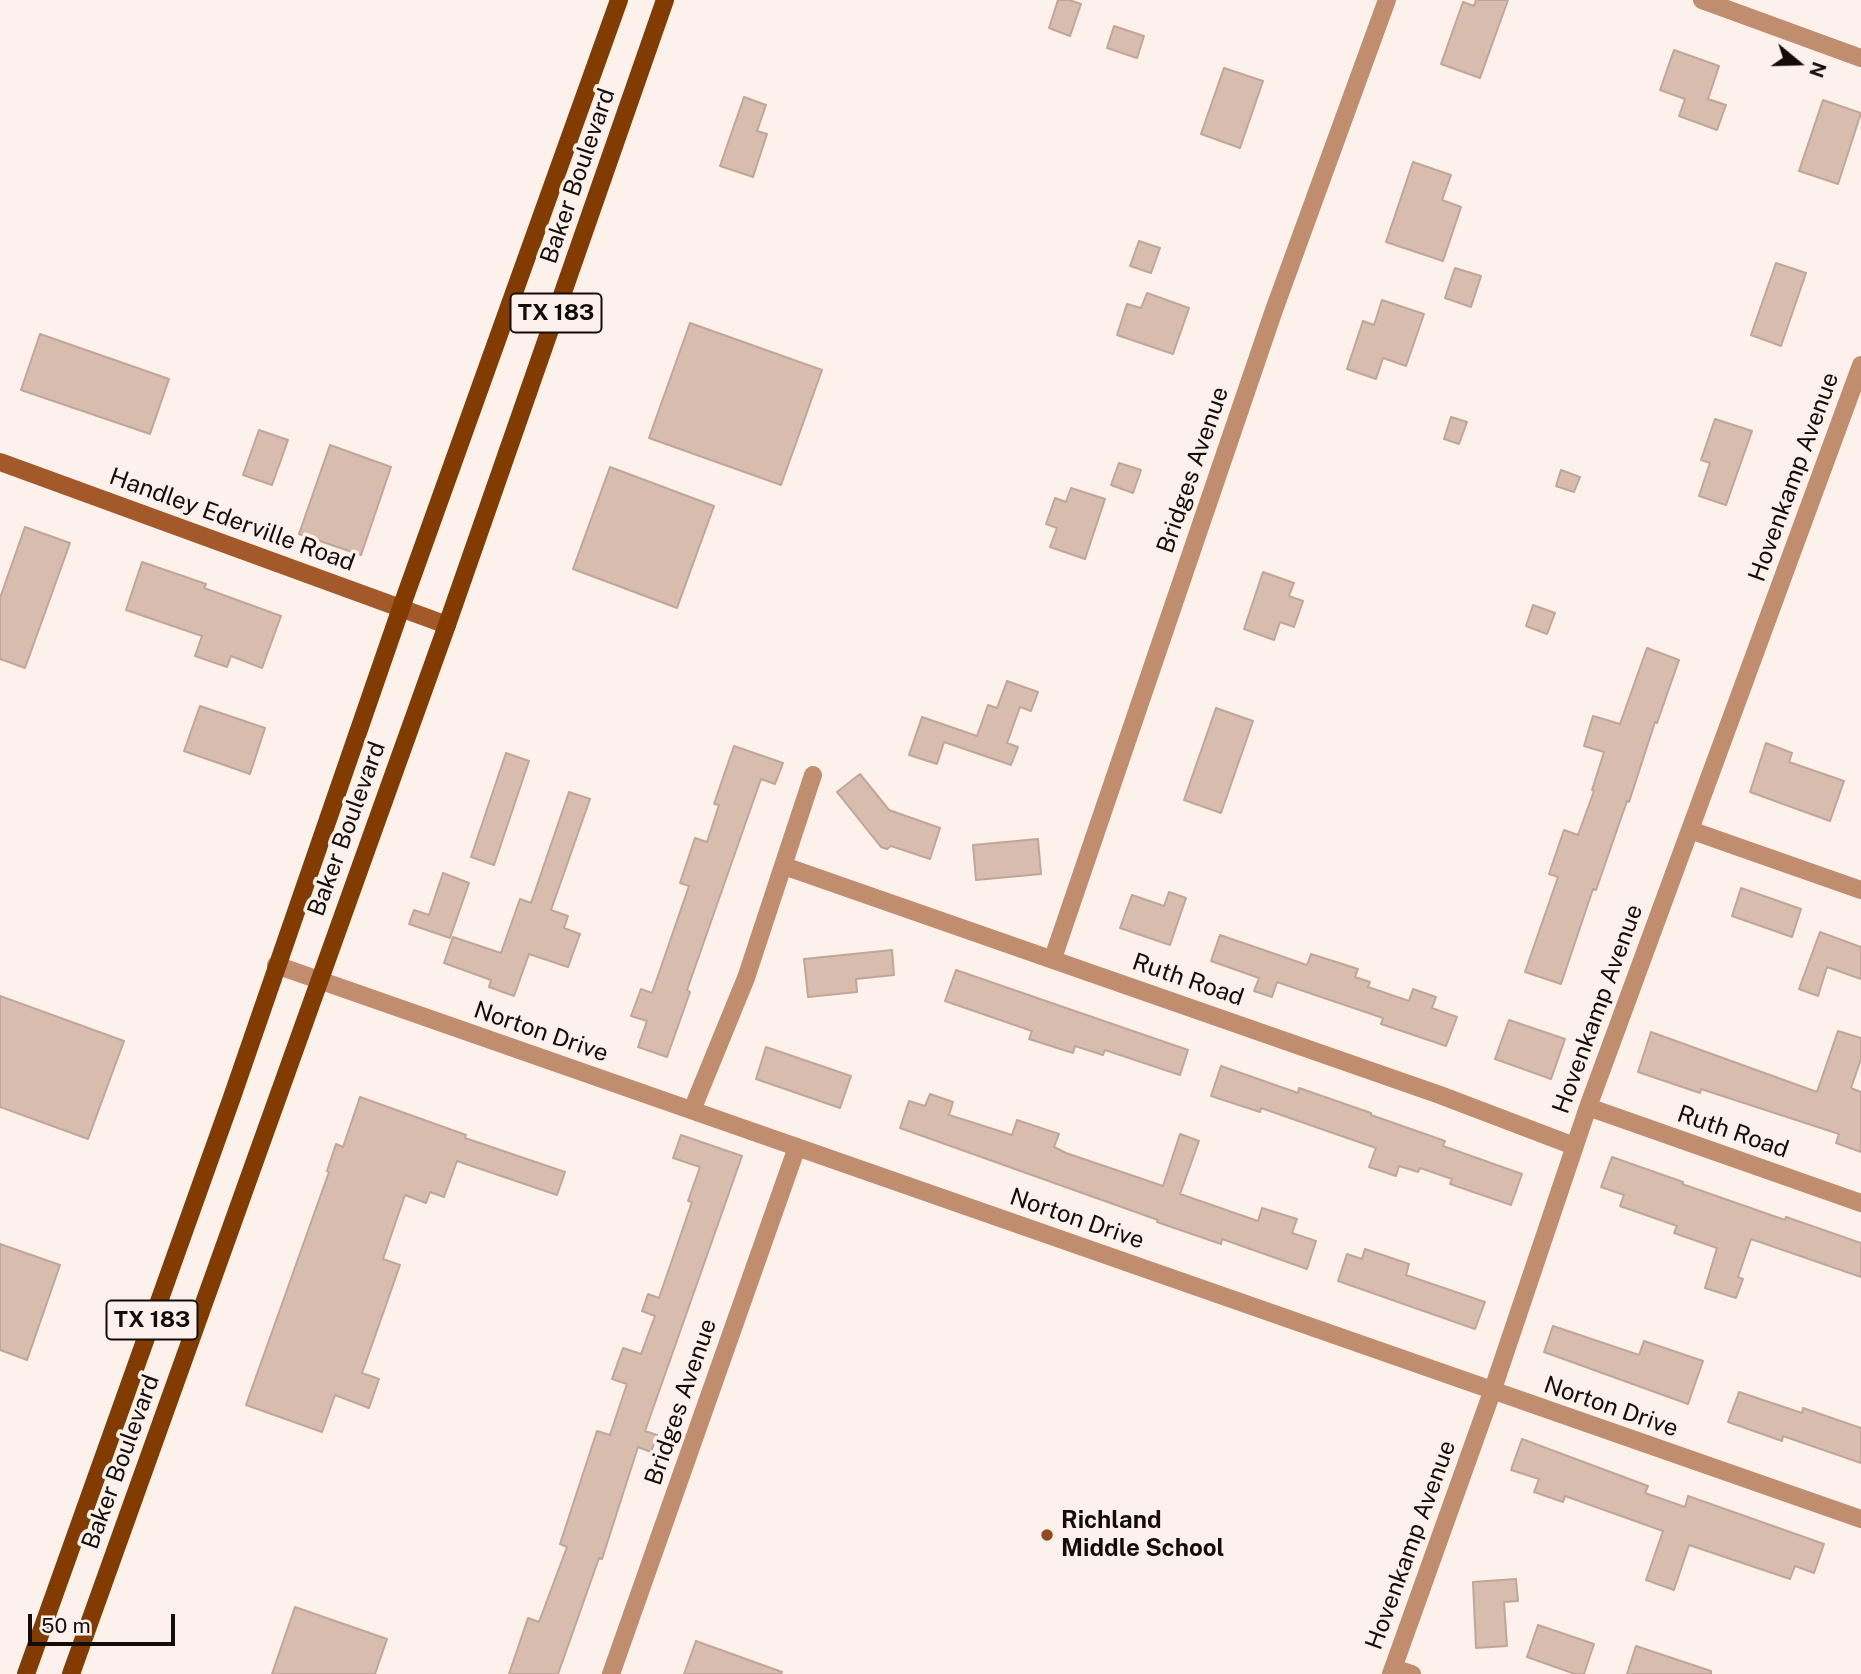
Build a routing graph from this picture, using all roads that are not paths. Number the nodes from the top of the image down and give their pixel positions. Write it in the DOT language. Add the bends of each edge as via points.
graph roads {
  1 [pos="619,0"];
  2 [pos="665,0"];
  3 [pos="1387,0"];
  4 [pos="1702,0"];
  5 [pos="1861,58"];
  6 [pos="1861,365"];
  7 [pos="0,462"];
  8 [pos="401,608"];
  9 [pos="447,625"];
  10 [pos="813,775"];
  11 [pos="1690,830"];
  12 [pos="784,866"];
  13 [pos="1861,890"];
  14 [pos="1053,958"];
  15 [pos="276,965"];
  16 [pos="318,981"];
  17 [pos="1588,1107"];
  18 [pos="692,1110"];
  19 [pos="1574,1146"];
  20 [pos="797,1147"];
  21 [pos="1861,1203"];
  22 [pos="1492,1392"];
  23 [pos="1861,1519"];
  24 [pos="1392,1671"];
  25 [pos="26,1674"];
  26 [pos="71,1674"];
  27 [pos="611,1674"];
  28 [pos="1412,1674"];
  1 -- 8 [label="main road, Baker Boulevard / TX 183"];
  2 -- 9 [label="main road, Baker Boulevard / TX 183"];
  3 -- 14 [label="street, Bridges Avenue" via="1274,310"];
  4 -- 5 [label="street"];
  6 -- 11 [label="street, Hovenkamp Avenue"];
  7 -- 8 [label="main road, Handley Ederville Road"];
  8 -- 9 [label="main road, Handley Ederville Road"];
  8 -- 15 [label="main road, Baker Boulevard / TX 183"];
  9 -- 16 [label="main road, Baker Boulevard / TX 183"];
  10 -- 12 [label="street"];
  11 -- 13 [label="street"];
  11 -- 17 [label="street, Hovenkamp Avenue"];
  12 -- 14 [label="street, Ruth Road"];
  12 -- 18 [label="street" via="746,978"];
  14 -- 19 [label="street, Ruth Road"];
  15 -- 16 [label="street, Norton Drive"];
  15 -- 25 [label="main road, Baker Boulevard / TX 183"];
  16 -- 18 [label="street, Norton Drive"];
  16 -- 26 [label="main road, Baker Boulevard / TX 183"];
  17 -- 19 [label="street, Hovenkamp Avenue"];
  17 -- 21 [label="street, Ruth Road"];
  18 -- 20 [label="street, Norton Drive"];
  19 -- 22 [label="street, Hovenkamp Avenue"];
  20 -- 22 [label="street, Norton Drive"];
  20 -- 27 [label="street, Bridges Avenue"];
  22 -- 23 [label="street, Norton Drive"];
  22 -- 24 [label="street, Hovenkamp Avenue"];
  24 -- 28 [label="street"];
}
